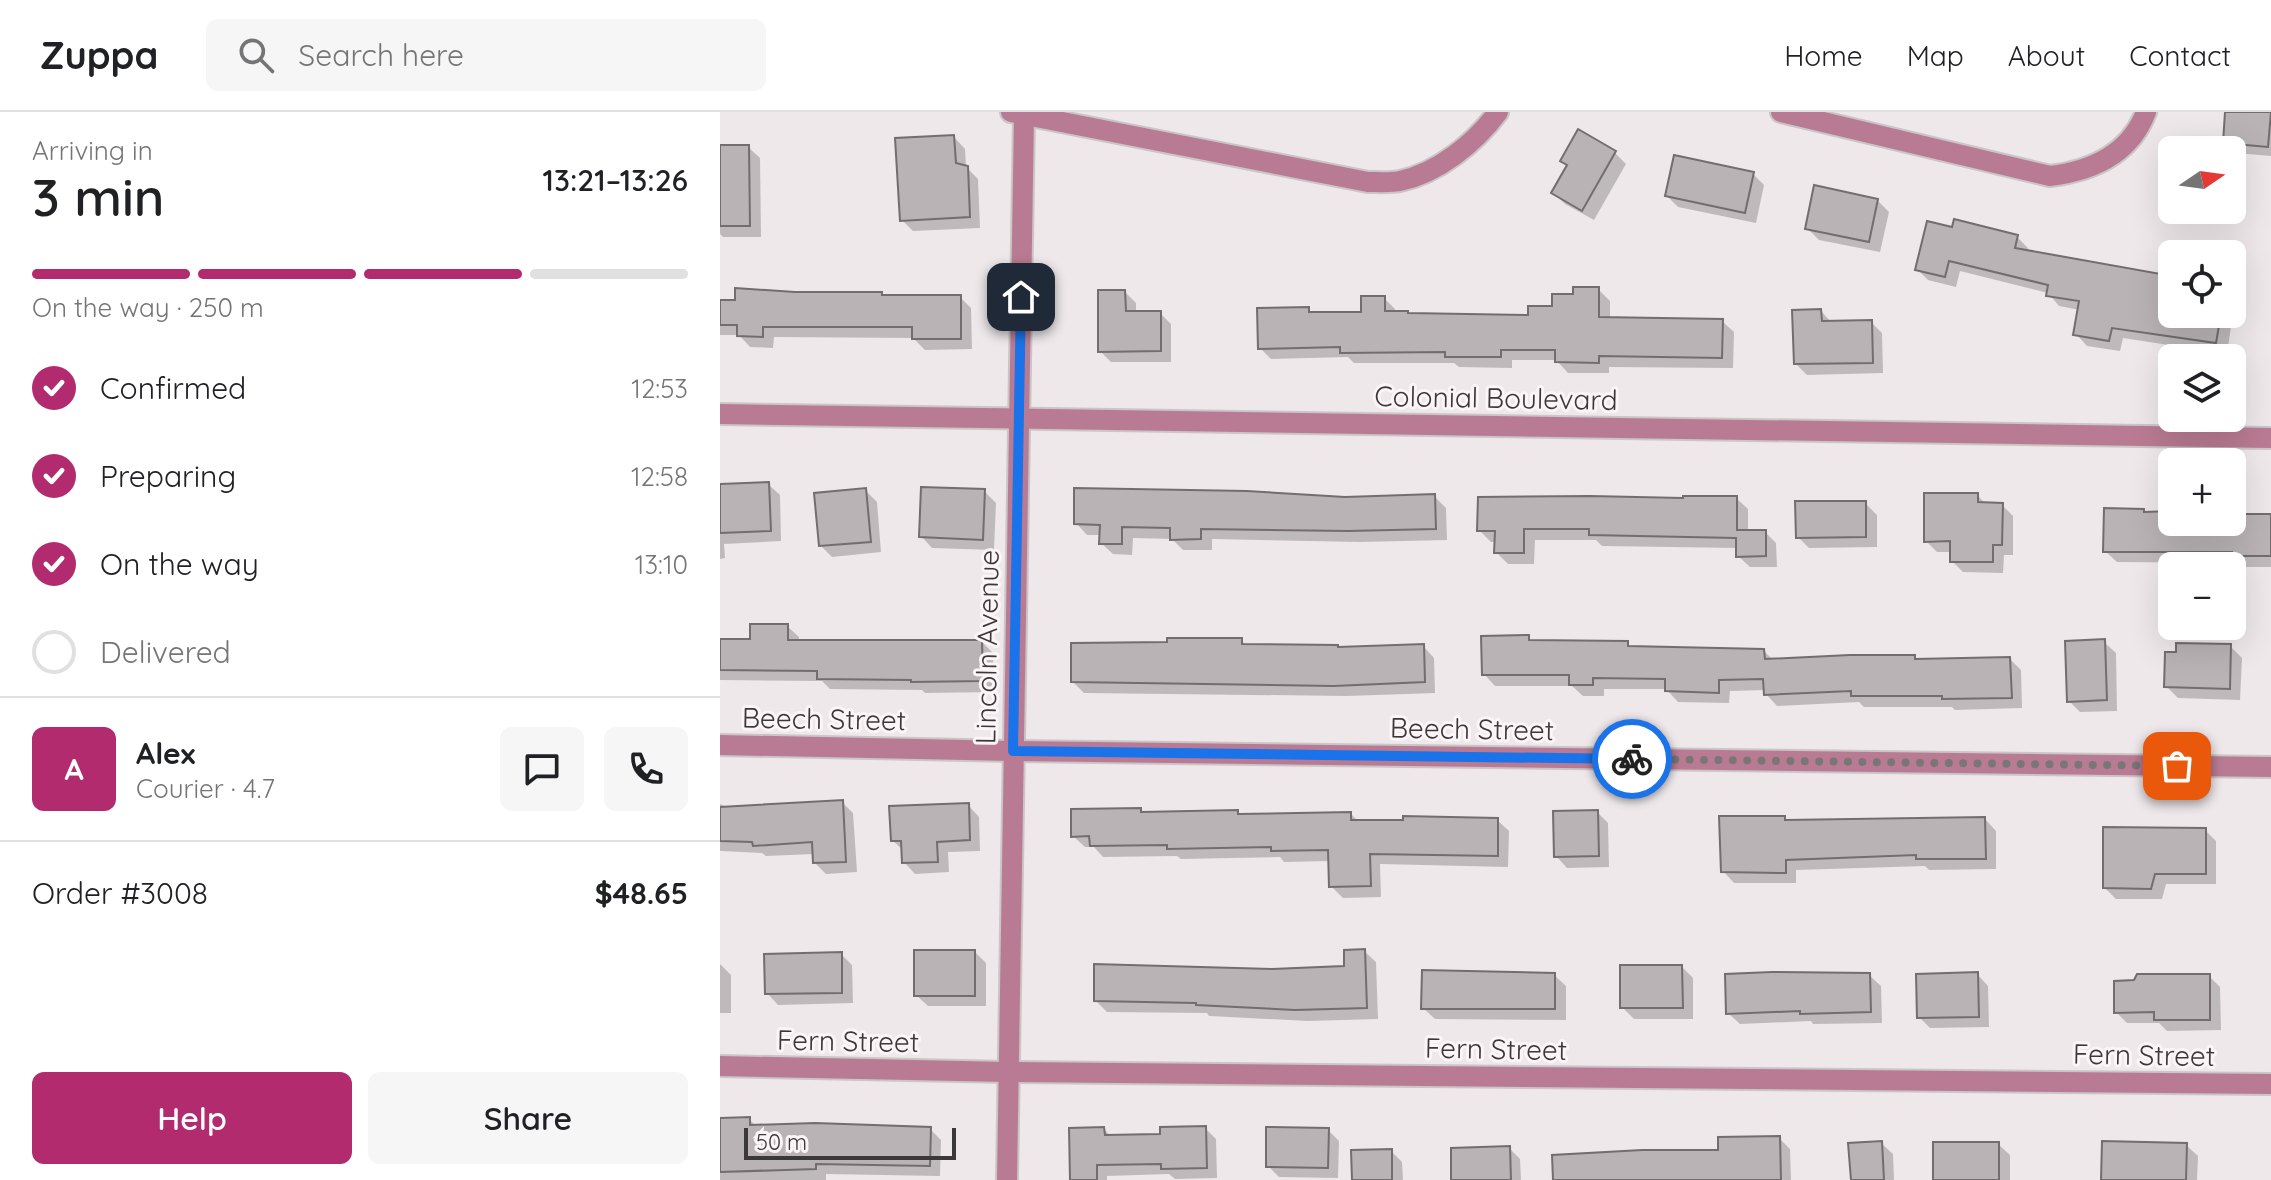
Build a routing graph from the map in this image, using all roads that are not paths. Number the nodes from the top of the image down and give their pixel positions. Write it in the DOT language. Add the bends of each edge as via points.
graph roads {
  1 [pos="1498,112"];
  2 [pos="1781,112"];
  3 [pos="2146,112"];
  4 [pos="1017,113"];
  5 [pos="720,414"];
  6 [pos="1019,418"];
  7 [pos="2271,438"];
  8 [pos="720,745"];
  9 [pos="1013,751"];
  10 [pos="2271,767"];
  11 [pos="720,1066"];
  12 [pos="1008,1072"];
  13 [pos="2271,1084"];
  14 [pos="1007,1180"];
  1 -- 4 [label="street" via="1460,151 1427,172 1398,182 1368,182"];
  2 -- 3 [label="street" via="2050,176 2104,162 2127,144"];
  4 -- 6 [label="street, Lincoln Avenue"];
  5 -- 6 [label="street, Colonial Boulevard"];
  6 -- 7 [label="street, Colonial Boulevard"];
  6 -- 9 [label="street, Lincoln Avenue"];
  8 -- 9 [label="street, Beech Street"];
  9 -- 10 [label="street, Beech Street"];
  9 -- 12 [label="street, Lincoln Avenue"];
  11 -- 12 [label="street, Fern Street"];
  12 -- 13 [label="street, Fern Street"];
  12 -- 14 [label="street, Lincoln Avenue"];
}
